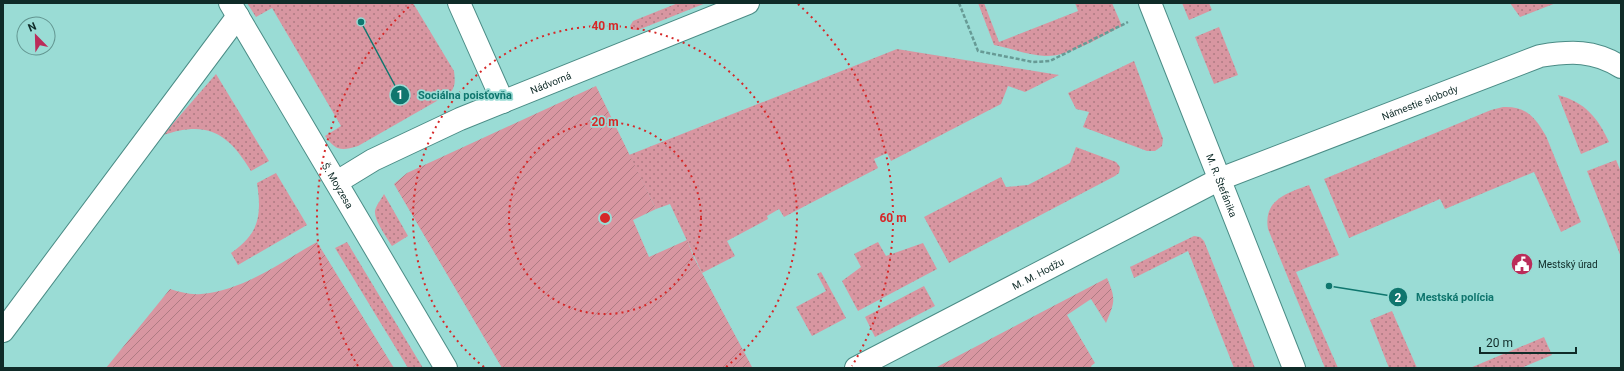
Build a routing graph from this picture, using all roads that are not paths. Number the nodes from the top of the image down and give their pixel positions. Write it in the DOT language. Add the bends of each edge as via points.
graph roads {
  1 [pos="459,3"];
  2 [pos="748,3"];
  3 [pos="1150,3"];
  4 [pos="234,10"];
  5 [pos="1621,67"];
  6 [pos="503,102"];
  7 [pos="1220,179"];
  8 [pos="337,182"];
  9 [pos="3,331"];
  10 [pos="446,368"];
  11 [pos="856,368"];
  12 [pos="1294,368"];
  1 -- 6 [label="street"];
  2 -- 6 [label="street, Nádvorná"];
  3 -- 7 [label="street, M. R. Štefánika"];
  4 -- 8 [label="street, Š. Moyzesa"];
  4 -- 9 [label="street"];
  5 -- 7 [label="street, Námestie slobody" via="1592,54 1567,52 1540,56"];
  6 -- 8 [label="street, Nádvorná" via="373,160"];
  7 -- 11 [label="street, M. M. Hodžu"];
  7 -- 12 [label="street, M. R. Štefánika"];
  8 -- 10 [label="street, Š. Moyzesa"];
}
